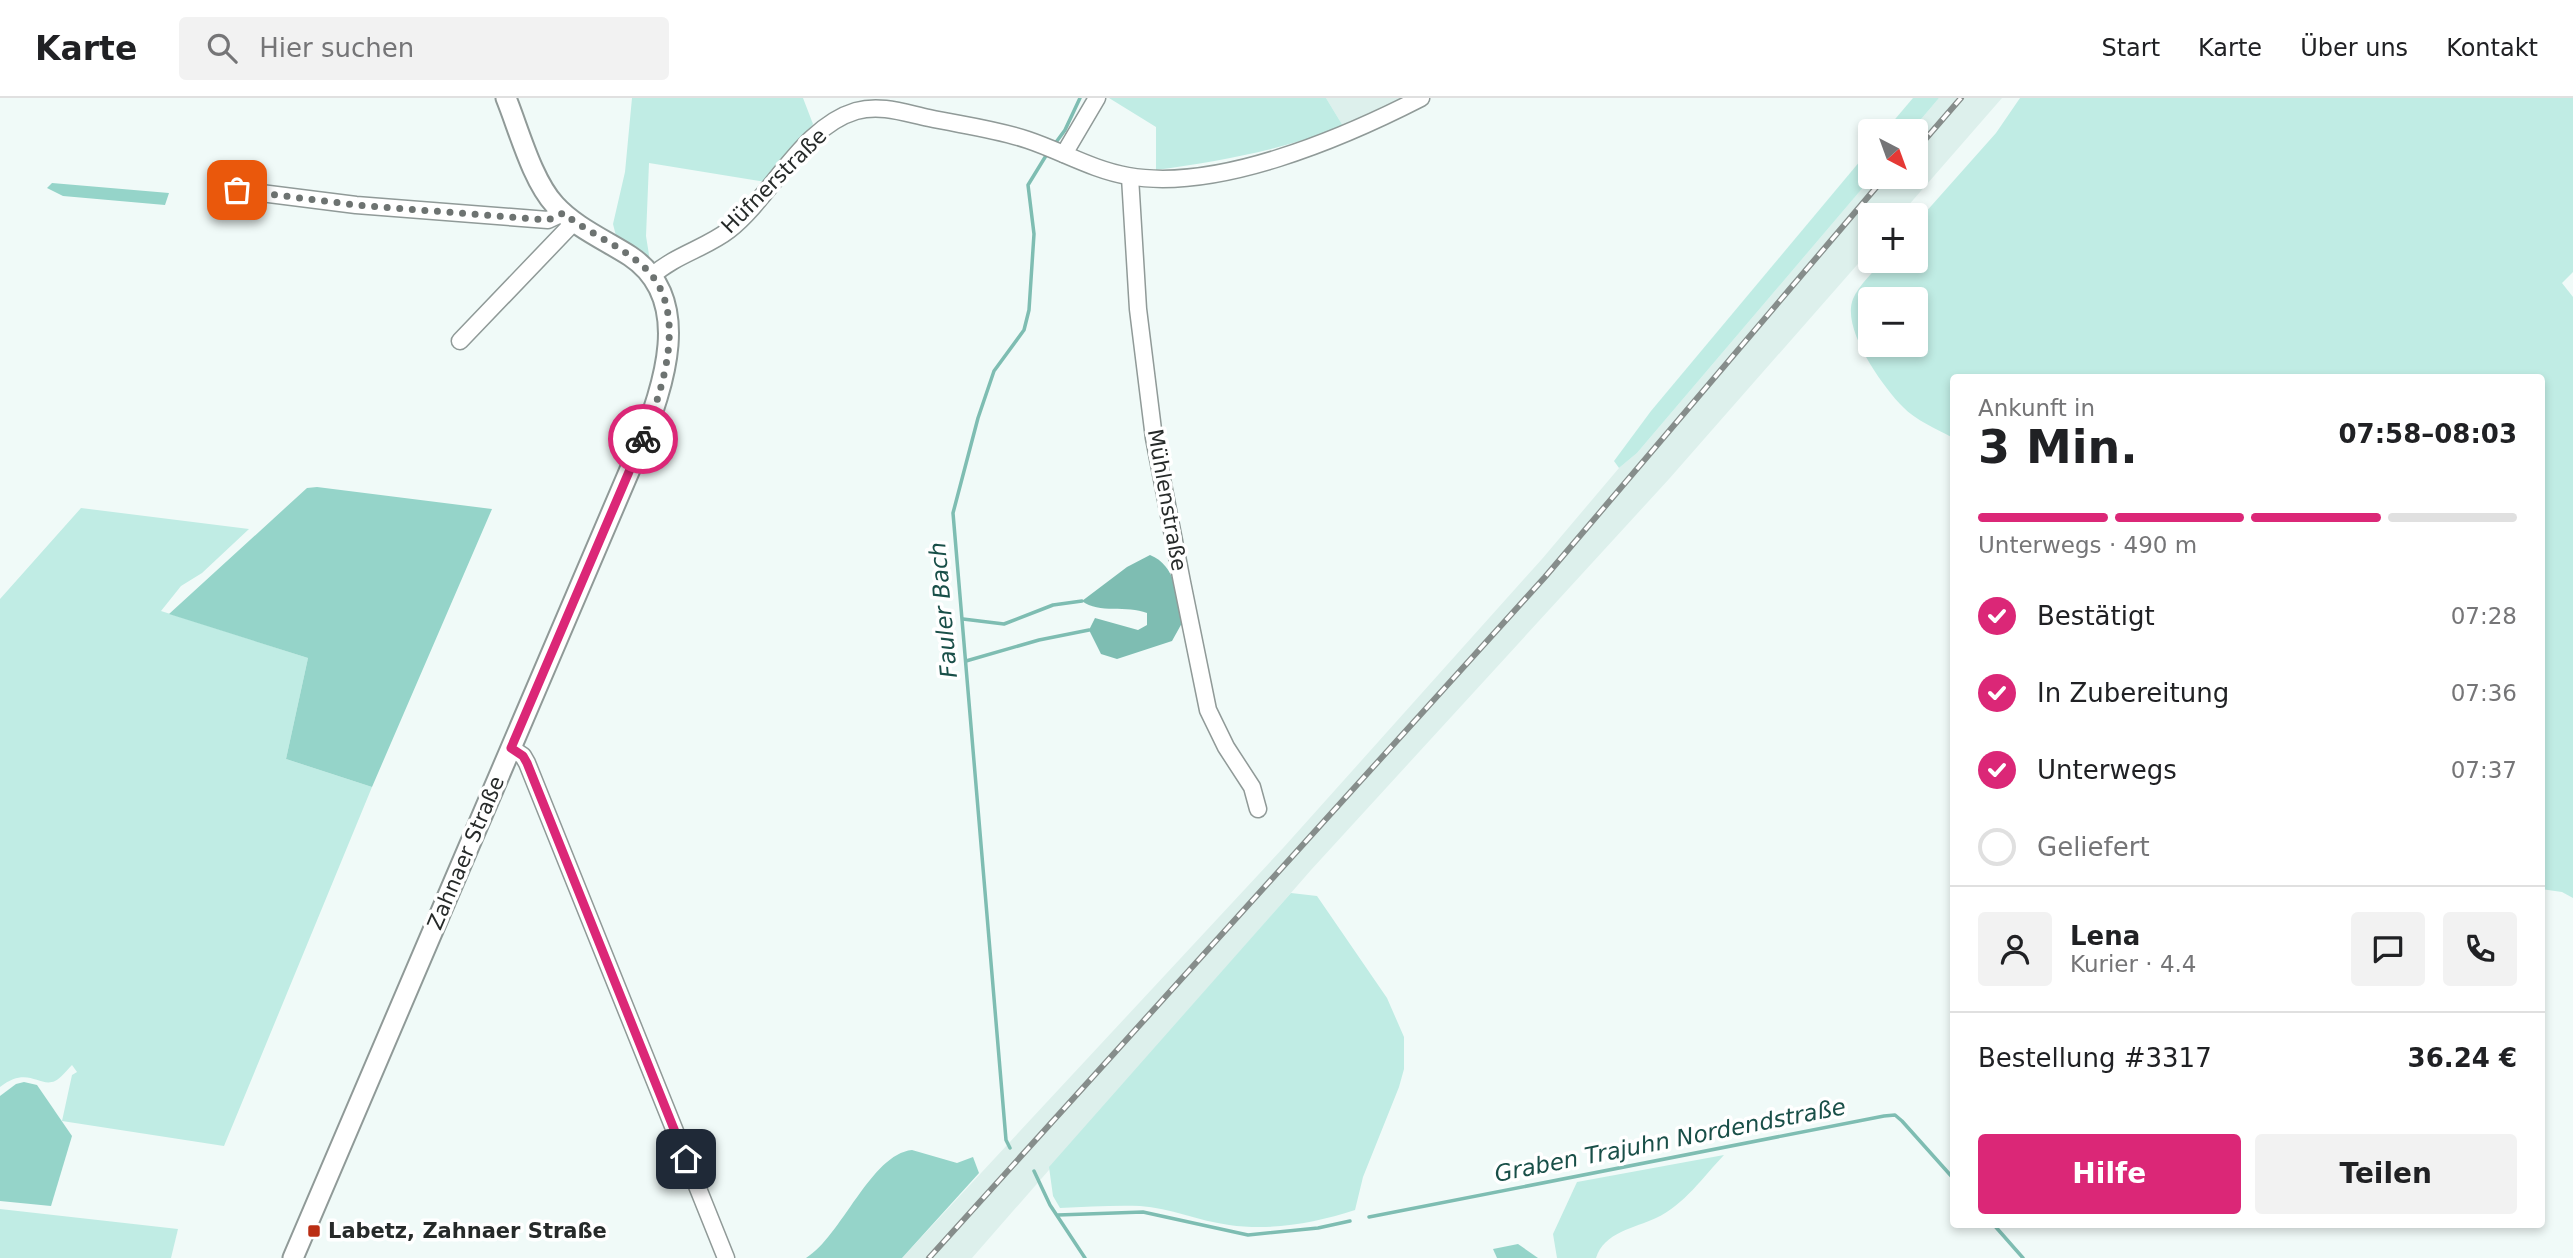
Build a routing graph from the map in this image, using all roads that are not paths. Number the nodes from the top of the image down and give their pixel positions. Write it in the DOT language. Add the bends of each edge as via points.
graph roads {
  1 [pos="506,98"];
  2 [pos="1097,98"];
  3 [pos="1421,98"];
  4 [pos="891,104"];
  5 [pos="1061,152"];
  6 [pos="1130,177"];
  7 [pos="237,190"];
  8 [pos="568,218"];
  9 [pos="652,276"];
  10 [pos="460,341"];
  11 [pos="511,748"];
  12 [pos="1258,809"];
  13 [pos="293,1258"];
  14 [pos="726,1258"];
  1 -- 8 [label="main road, Zahnaer Straße" via="542,185"];
  2 -- 5 [label="street"];
  3 -- 6 [label="street, Hüfnerstraße" via="1315,144 1233,170 1172,178"];
  4 -- 5 [label="street, Hüfnerstraße"];
  4 -- 9 [label="street, Hüfnerstraße" via="859,110 826,127 728,231"];
  5 -- 6 [label="street, Hüfnerstraße"];
  6 -- 12 [label="street, Mühlenstraße" via="1142,347 1182,582 1208,710 1252,787"];
  7 -- 8 [label="street" via="356,205"];
  8 -- 9 [label="main road, Zahnaer Straße" via="631,257"];
  8 -- 10 [label="street"];
  9 -- 11 [label="main road, Zahnaer Straße" via="664,293 669,319 653,410"];
  11 -- 13 [label="main road, Zahnaer Straße"];
  11 -- 14 [label="street" via="527,763"];
}
